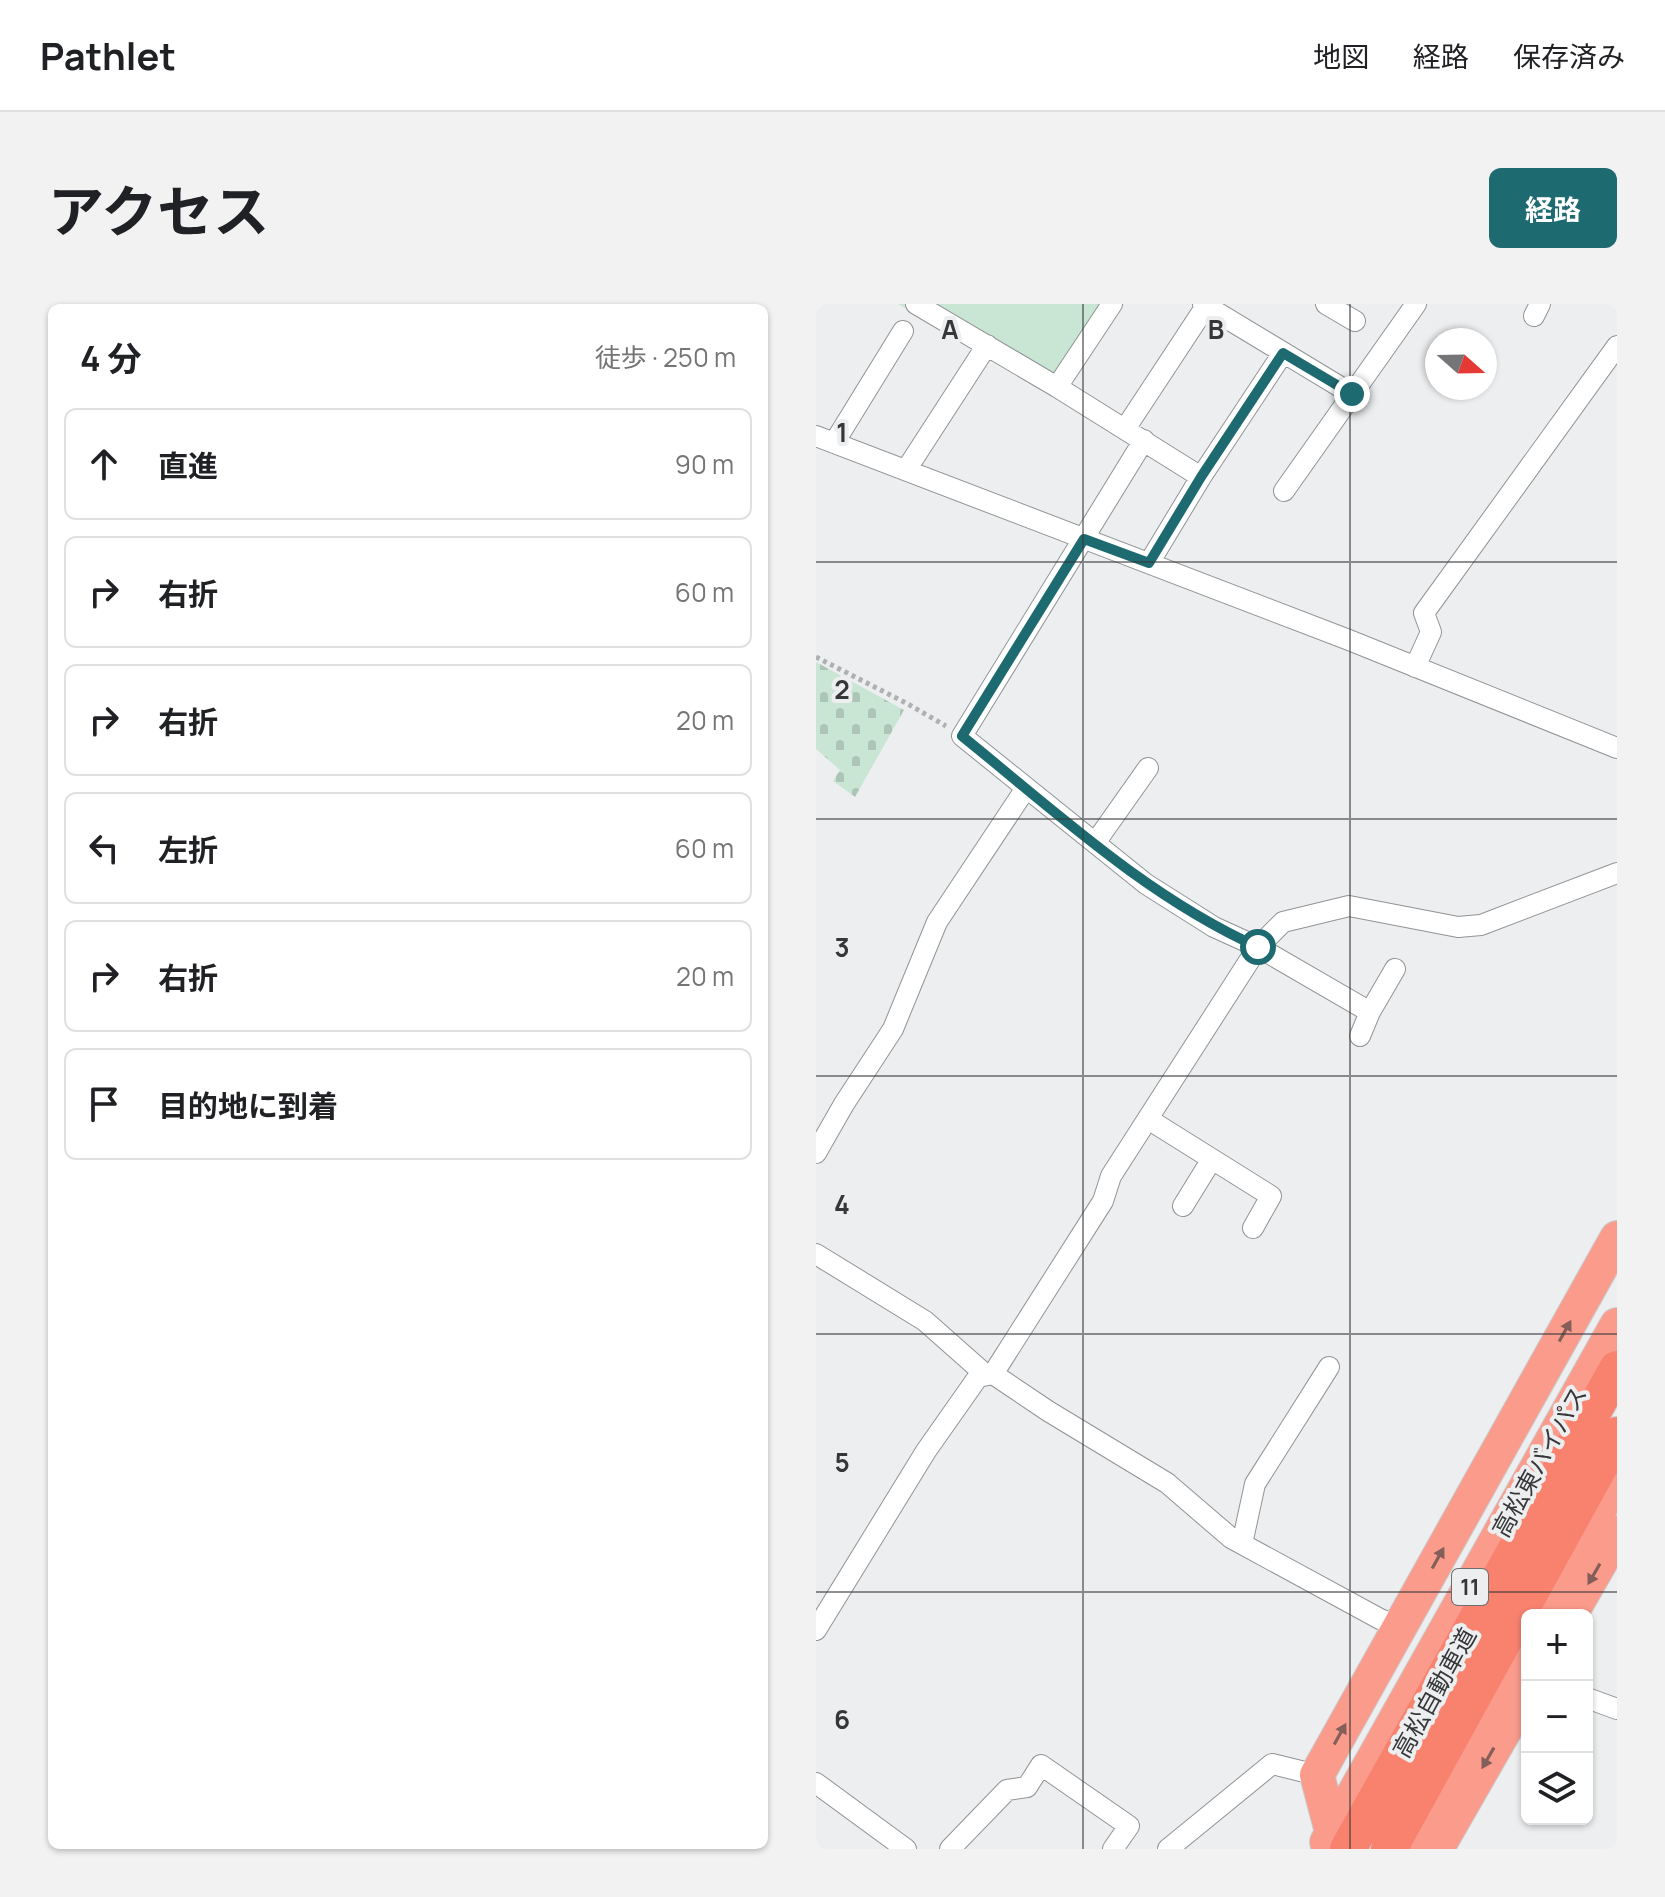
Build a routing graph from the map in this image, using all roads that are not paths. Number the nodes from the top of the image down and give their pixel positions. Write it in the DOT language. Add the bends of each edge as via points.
graph roads {
  1 [pos="916,304"];
  2 [pos="1112,304"];
  3 [pos="1326,304"];
  4 [pos="1416,304"];
  5 [pos="1204,305"];
  6 [pos="1355,321"];
  7 [pos="903,331"];
  8 [pos="987,345"];
  9 [pos="1617,346"];
  10 [pos="1283,353"];
  11 [pos="1057,387"];
  12 [pos="1352,394"];
  13 [pos="1125,429"];
  14 [pos="825,439"];
  15 [pos="1144,440"];
  16 [pos="906,470"];
  17 [pos="1201,477"];
  18 [pos="1284,491"];
  19 [pos="1084,539"];
  20 [pos="1149,563"];
  21 [pos="1415,667"];
  22 [pos="1617,748"];
  23 [pos="1148,768"];
  24 [pos="1026,788"];
  25 [pos="1095,843"];
  26 [pos="1617,873"];
  27 [pos="1258,947"];
  28 [pos="1395,969"];
  29 [pos="1370,1012"];
  30 [pos="1360,1036"];
  31 [pos="1148,1119"];
  32 [pos="816,1153"];
  33 [pos="1212,1159"];
  34 [pos="1183,1206"];
  35 [pos="1253,1228"];
  36 [pos="1617,1238"];
  37 [pos="816,1254"];
  38 [pos="1617,1325"];
  39 [pos="1329,1367"];
  40 [pos="1617,1369"];
  41 [pos="990,1374"];
  42 [pos="1540,1374"];
  43 [pos="1578,1395"];
  44 [pos="1617,1435"];
  45 [pos="1617,1478"];
  46 [pos="1617,1533"];
  47 [pos="1242,1544"];
  48 [pos="1543,1609"];
  49 [pos="1573,1609"];
  50 [pos="1400,1627"];
  51 [pos="816,1630"];
  52 [pos="1521,1650"];
  53 [pos="1593,1700"];
  54 [pos="1521,1701"];
  55 [pos="1617,1709"];
  56 [pos="1317,1775"];
  57 [pos="816,1783"];
  58 [pos="1334,1843"];
  59 [pos="901,1848"];
  60 [pos="950,1849"];
  61 [pos="1113,1849"];
  62 [pos="1168,1849"];
  63 [pos="1389,1849"];
  64 [pos="1410,1849"];
  65 [pos="1432,1849"];
  1 -- 8 [label="street"];
  2 -- 11 [label="street"];
  3 -- 6 [label="street"];
  4 -- 12 [label="street"];
  5 -- 10 [label="street"];
  5 -- 13 [label="street"];
  7 -- 14 [label="street"];
  8 -- 11 [label="street"];
  8 -- 16 [label="street"];
  9 -- 21 [label="street" via="1424,613 1431,632"];
  10 -- 12 [label="street"];
  10 -- 17 [label="street"];
  11 -- 13 [label="street"];
  12 -- 18 [label="street"];
  13 -- 15 [label="street"];
  14 -- 16 [label="street"];
  15 -- 17 [label="street"];
  15 -- 19 [label="street"];
  16 -- 19 [label="street"];
  17 -- 20 [label="street"];
  19 -- 20 [label="street"];
  19 -- 24 [label="street" via="962,736"];
  20 -- 21 [label="street"];
  21 -- 22 [label="street"];
  23 -- 25 [label="street"];
  24 -- 25 [label="street"];
  24 -- 32 [label="street" via="937,922 893,1029"];
  25 -- 27 [label="street" via="1146,884 1214,927"];
  26 -- 27 [label="street" via="1481,925 1458,927 1349,906 1283,922"];
  27 -- 29 [label="street"];
  27 -- 31 [label="street"];
  28 -- 29 [label="street"];
  29 -- 30 [label="street"];
  31 -- 33 [label="street"];
  31 -- 41 [label="street" via="1111,1176 1103,1201"];
  33 -- 34 [label="street"];
  33 -- 35 [label="street" via="1271,1196"];
  42 -- 36 [label="highway, one-way"];
  37 -- 41 [label="street" via="925,1321"];
  38 -- 43 [label="highway, 高松東バイパス / 11"];
  39 -- 47 [label="street" via="1255,1484"];
  40 -- 58 [label="highway, 高松自動車道"];
  41 -- 47 [label="street" via="1167,1483"];
  41 -- 51 [label="street" via="978,1377 926,1451"];
  42 -- 43 [label="highway"];
  50 -- 42 [label="highway, one-way"];
  43 -- 58 [label="highway, 高松東バイパス / 11"];
  44 -- 63 [label="highway, 高松自動車道"];
  45 -- 48 [label="highway"];
  46 -- 49 [label="highway, one-way"];
  47 -- 50 [label="street"];
  56 -- 50 [label="highway, one-way"];
  52 -- 64 [label="highway"];
  53 -- 55 [label="street"];
  54 -- 65 [label="highway, one-way"];
  56 -- 58 [label="highway"];
  56 -- 62 [label="street" via="1272,1764"];
  57 -- 59 [label="street"];
  60 -- 61 [label="street" via="1007,1790 1027,1787 1041,1765 1129,1826"];
}
